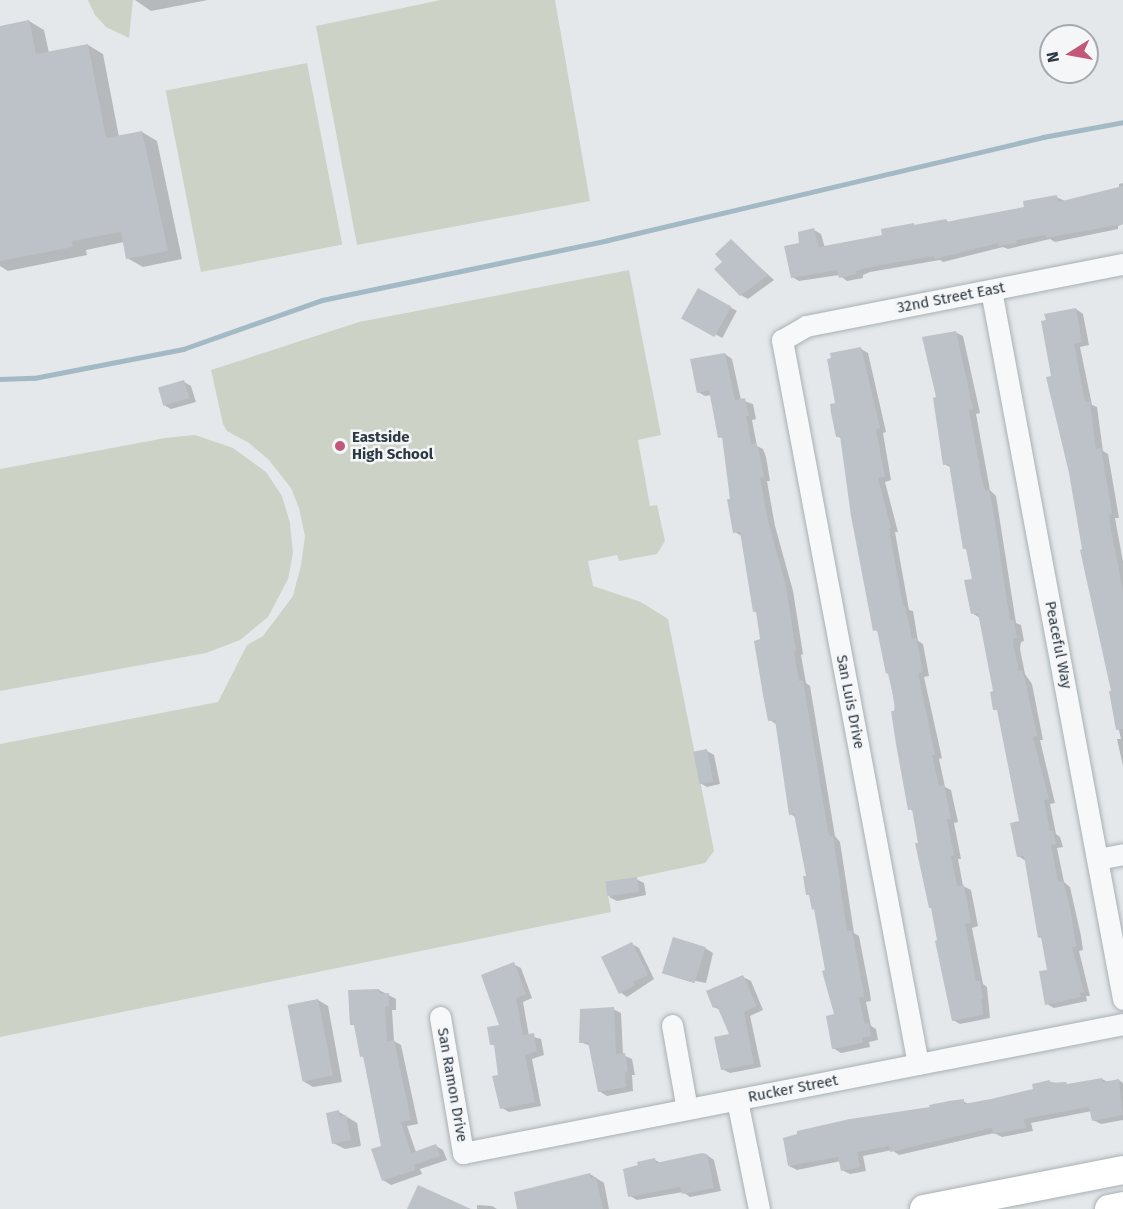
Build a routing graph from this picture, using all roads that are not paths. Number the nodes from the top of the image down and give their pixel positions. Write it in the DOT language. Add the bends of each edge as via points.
graph roads {
  1 [pos="1123,264"];
  2 [pos="991,290"];
  3 [pos="782,340"];
  4 [pos="1123,854"];
  5 [pos="1098,859"];
  6 [pos="1123,999"];
  7 [pos="440,1017"];
  8 [pos="1123,1024"];
  9 [pos="672,1025"];
  10 [pos="918,1064"];
  11 [pos="737,1100"];
  12 [pos="687,1109"];
  13 [pos="463,1153"];
  14 [pos="1123,1170"];
  15 [pos="1123,1206"];
  16 [pos="759,1209"];
  17 [pos="924,1209"];
  18 [pos="1109,1209"];
  1 -- 2 [label="street, 32nd Street East"];
  2 -- 3 [label="street, 32nd Street East" via="806,326"];
  2 -- 5 [label="street, Peaceful Way"];
  3 -- 10 [label="street, San Luis Drive"];
  4 -- 5 [label="street"];
  5 -- 6 [label="street, Peaceful Way"];
  7 -- 13 [label="street, San Ramon Drive"];
  8 -- 10 [label="street, Rucker Street"];
  9 -- 12 [label="street"];
  10 -- 11 [label="street, Rucker Street"];
  11 -- 12 [label="street, Rucker Street"];
  11 -- 16 [label="street"];
  12 -- 13 [label="street, Rucker Street"];
  14 -- 17 [label="main road"];
  15 -- 18 [label="main road"];
}
